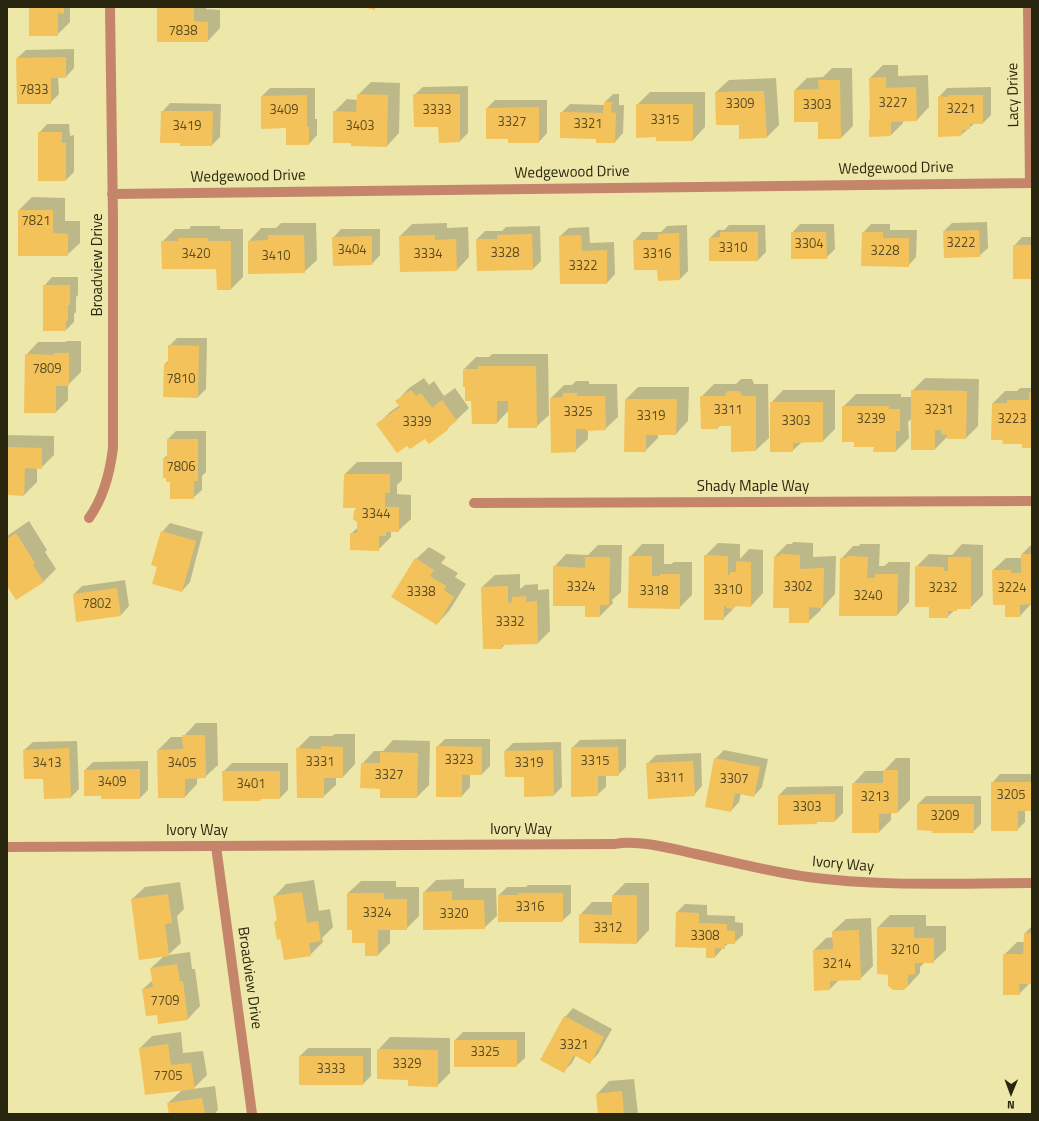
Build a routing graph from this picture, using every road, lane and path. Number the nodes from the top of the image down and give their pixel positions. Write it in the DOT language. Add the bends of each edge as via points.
graph roads {
  1 [pos="110,7"];
  2 [pos="1028,7"];
  3 [pos="1031,183"];
  4 [pos="112,194"];
  5 [pos="1032,501"];
  6 [pos="474,503"];
  7 [pos="89,518"];
  8 [pos="216,846"];
  9 [pos="7,847"];
  10 [pos="1032,882"];
  11 [pos="252,1114"];
  1 -- 4 [label="street, Broadview Drive"];
  2 -- 3 [label="street, Lacy Drive"];
  3 -- 4 [label="street, Wedgewood Drive"];
  4 -- 7 [label="street, Broadview Drive" via="113,448 111,467 103,493"];
  5 -- 6 [label="street, Shady Maple Way"];
  8 -- 9 [label="street, Ivory Way"];
  8 -- 10 [label="street, Ivory Way" via="631,843 668,848 809,878 849,882"];
  8 -- 11 [label="street, Broadview Drive"];
}
